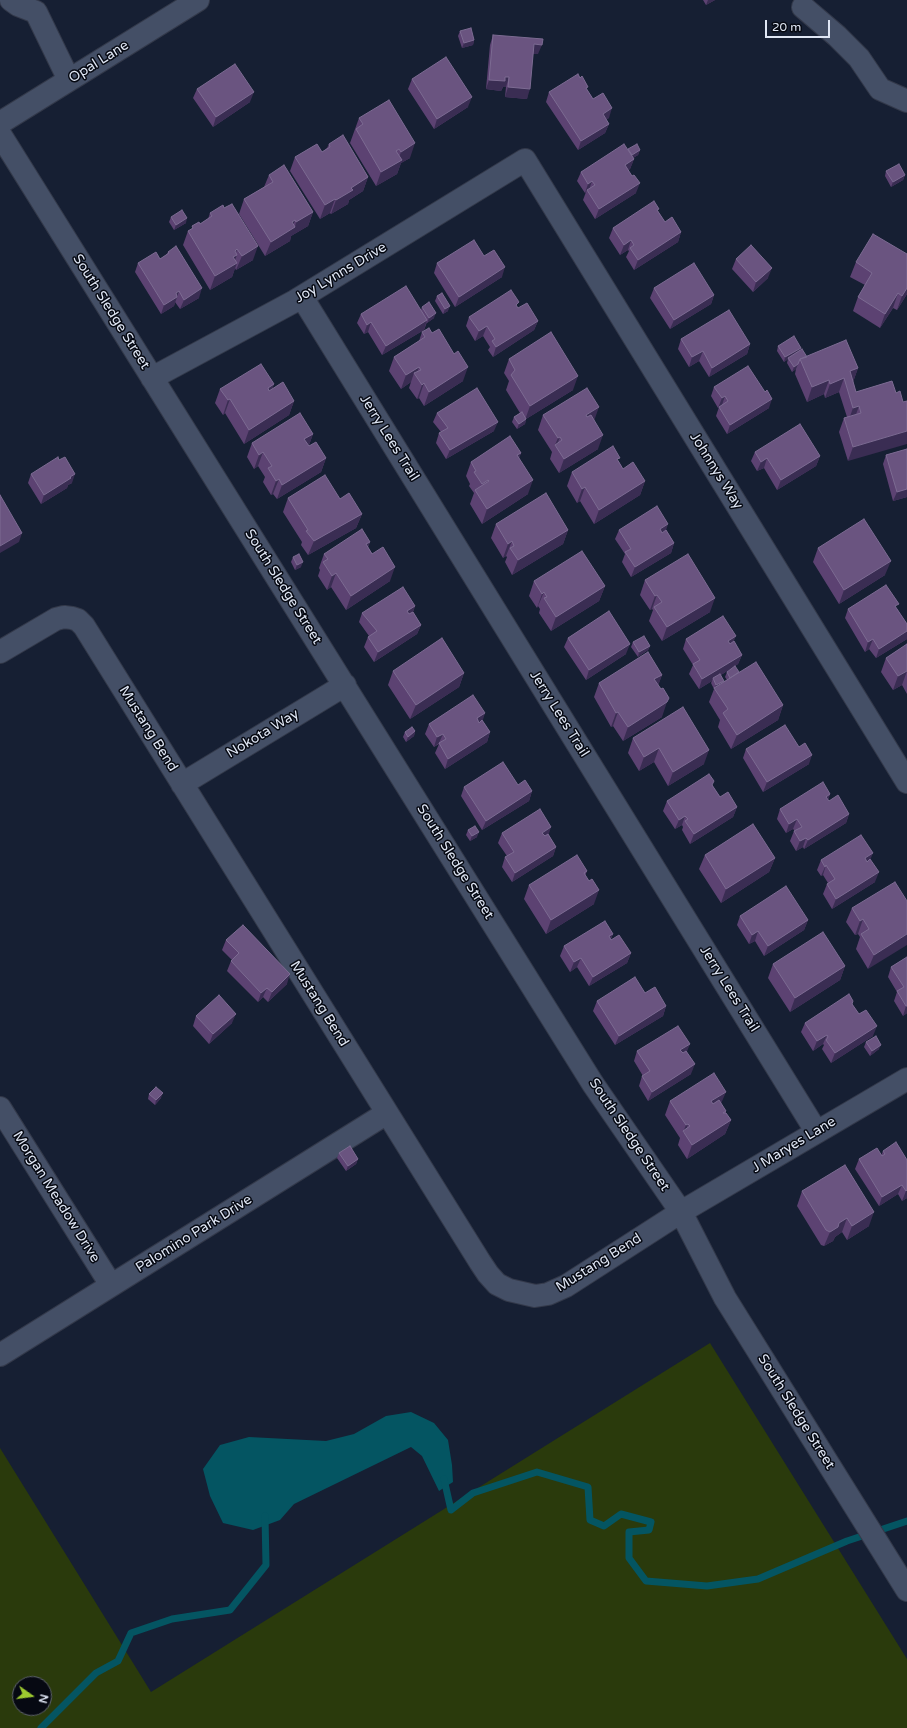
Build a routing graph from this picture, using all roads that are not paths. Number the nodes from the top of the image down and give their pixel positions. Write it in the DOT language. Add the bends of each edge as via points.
graph roads {
  1 [pos="11,0"];
  2 [pos="198,0"];
  3 [pos="803,7"];
  4 [pos="69,80"];
  5 [pos="907,101"];
  6 [pos="0,123"];
  7 [pos="0,134"];
  8 [pos="525,160"];
  9 [pos="302,297"];
  10 [pos="152,378"];
  11 [pos="0,652"];
  12 [pos="344,685"];
  13 [pos="907,782"];
  14 [pos="182,784"];
  15 [pos="907,1079"];
  16 [pos="0,1108"];
  17 [pos="387,1113"];
  18 [pos="816,1131"];
  19 [pos="681,1212"];
  20 [pos="111,1286"];
  21 [pos="0,1355"];
  22 [pos="907,1590"];
  1 -- 4 [label="street" via="36,12"];
  2 -- 4 [label="street, Opal Lane"];
  3 -- 5 [label="street" via="859,58 880,89"];
  4 -- 6 [label="street, Opal Lane"];
  7 -- 10 [label="street, South Sledge Street"];
  8 -- 9 [label="street, Joy Lynns Drive"];
  8 -- 13 [label="street, Johnnys Way"];
  9 -- 10 [label="street, Joy Lynns Drive"];
  9 -- 18 [label="street, Jerry Lees Trail"];
  10 -- 12 [label="street, South Sledge Street"];
  11 -- 14 [label="street, Mustang Bend" via="56,619 64,617 78,620"];
  12 -- 14 [label="street, Nokota Way"];
  12 -- 19 [label="street, South Sledge Street" via="593,1084"];
  14 -- 17 [label="street, Mustang Bend"];
  15 -- 18 [label="street, J Maryes Lane"];
  16 -- 20 [label="street, Morgan Meadow Drive"];
  17 -- 19 [label="street, Mustang Bend" via="488,1274 497,1284 508,1290 536,1296 566,1286"];
  17 -- 20 [label="street, Palomino Park Drive"];
  18 -- 19 [label="street, J Maryes Lane"];
  19 -- 22 [label="street, South Sledge Street" via="726,1298"];
  20 -- 21 [label="street, Palomino Park Drive"];
}
